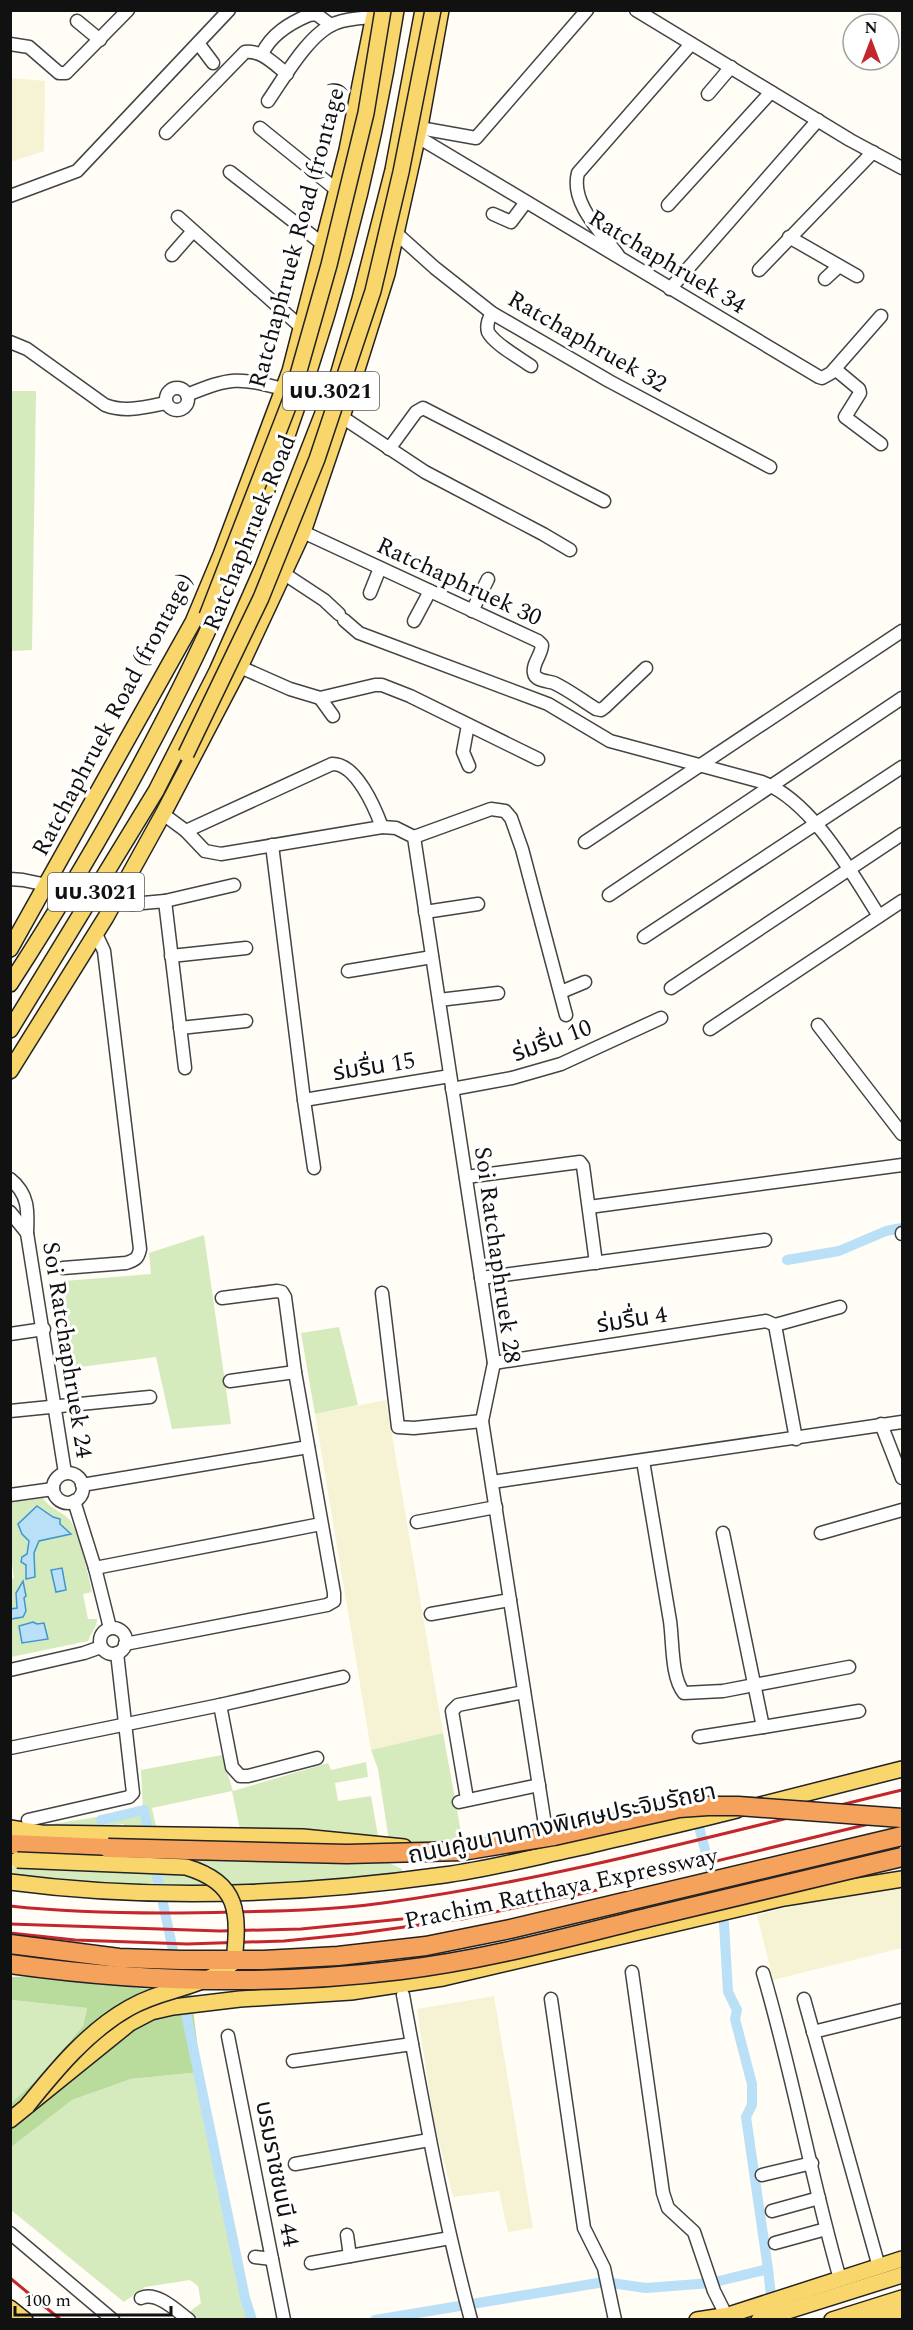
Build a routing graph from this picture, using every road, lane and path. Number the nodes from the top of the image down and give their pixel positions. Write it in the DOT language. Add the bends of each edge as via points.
graph roads {
  1 [pos="128,10"];
  2 [pos="229,10"];
  3 [pos="396,10"];
  4 [pos="423,10"];
  5 [pos="433,10"];
  6 [pos="441,10"];
  7 [pos="587,10"];
  8 [pos="636,10"];
  9 [pos="377,13"];
  10 [pos="77,21"];
  11 [pos="331,25"];
  12 [pos="100,40"];
  13 [pos="198,43"];
  14 [pos="10,44"];
  15 [pos="691,44"];
  16 [pos="262,54"];
  17 [pos="213,63"];
  18 [pos="731,67"];
  19 [pos="287,74"];
  20 [pos="771,92"];
  21 [pos="708,94"];
  22 [pos="268,101"];
  23 [pos="818,120"];
  24 [pos="260,128"];
  25 [pos="419,132"];
  26 [pos="166,133"];
  27 [pos="873,152"];
  28 [pos="903,168"];
  29 [pos="230,172"];
  30 [pos="338,191"];
  31 [pos="406,192"];
  32 [pos="10,196"];
  33 [pos="526,202"];
  34 [pos="668,205"];
  35 [pos="493,214"];
  36 [pos="178,217"];
  37 [pos="194,231"];
  38 [pos="396,233"];
  39 [pos="789,237"];
  40 [pos="324,245"];
  41 [pos="172,255"];
  42 [pos="623,261"];
  43 [pos="839,266"];
  44 [pos="759,270"];
  45 [pos="857,276"];
  46 [pos="825,279"];
  47 [pos="335,280"];
  48 [pos="670,289"];
  49 [pos="360,299"];
  50 [pos="492,313"];
  51 [pos="881,316"];
  52 [pos="302,328"];
  53 [pos="10,342"];
  54 [pos="531,366"];
  55 [pos="835,369"];
  56 [pos="290,371"];
  57 [pos="283,389"];
  58 [pos="342,417"];
  59 [pos="881,444"];
  60 [pos="389,449"];
  61 [pos="770,467"];
  62 [pos="604,501"];
  63 [pos="303,532"];
  64 [pos="570,550"];
  65 [pos="380,568"];
  66 [pos="283,573"];
  67 [pos="488,579"];
  68 [pos="430,591"];
  69 [pos="370,593"];
  70 [pos="472,610"];
  71 [pos="202,613"];
  72 [pos="414,621"];
  73 [pos="903,631"];
  74 [pos="240,667"];
  75 [pos="646,668"];
  76 [pos="320,698"];
  77 [pos="903,698"];
  78 [pos="333,716"];
  79 [pos="468,725"];
  80 [pos="182,753"];
  81 [pos="538,759"];
  82 [pos="702,765"];
  83 [pos="470,766"];
  84 [pos="903,767"];
  85 [pos="772,786"];
  86 [pos="159,812"];
  87 [pos="816,825"];
  88 [pos="382,827"];
  89 [pos="186,831"];
  90 [pos="903,834"];
  91 [pos="414,837"];
  92 [pos="585,842"];
  93 [pos="272,845"];
  94 [pos="849,869"];
  95 [pos="77,875"];
  96 [pos="10,879"];
  97 [pos="47,885"];
  98 [pos="234,885"];
  99 [pos="119,894"];
  100 [pos="609,895"];
  101 [pos="165,901"];
  102 [pos="903,901"];
  103 [pos="478,904"];
  104 [pos="425,912"];
  105 [pos="879,916"];
  106 [pos="17,925"];
  107 [pos="96,934"];
  108 [pos="644,937"];
  109 [pos="12,945"];
  110 [pos="246,948"];
  111 [pos="171,956"];
  112 [pos="432,957"];
  113 [pos="348,970"];
  114 [pos="585,982"];
  115 [pos="10,984"];
  116 [pos="671,988"];
  117 [pos="561,992"];
  118 [pos="498,993"];
  119 [pos="439,1000"];
  120 [pos="566,1016"];
  121 [pos="661,1018"];
  122 [pos="246,1021"];
  123 [pos="818,1025"];
  124 [pos="180,1028"];
  125 [pos="710,1029"];
  126 [pos="10,1030"];
  127 [pos="185,1068"];
  128 [pos="10,1071"];
  129 [pos="451,1083"];
  130 [pos="304,1100"];
  131 [pos="903,1134"];
  132 [pos="903,1165"];
  133 [pos="314,1168"];
  134 [pos="466,1177"];
  135 [pos="10,1179"];
  136 [pos="589,1207"];
  137 [pos="10,1212"];
  138 [pos="27,1233"];
  139 [pos="765,1240"];
  140 [pos="596,1263"];
  141 [pos="63,1268"];
  142 [pos="481,1278"];
  143 [pos="382,1293"];
  144 [pos="222,1298"];
  145 [pos="840,1307"];
  146 [pos="775,1325"];
  147 [pos="44,1329"];
  148 [pos="10,1334"];
  149 [pos="494,1363"];
  150 [pos="295,1372"];
  151 [pos="230,1381"];
  152 [pos="150,1396"];
  153 [pos="55,1407"];
  154 [pos="10,1411"];
  155 [pos="482,1421"];
  156 [pos="903,1422"];
  157 [pos="881,1424"];
  158 [pos="795,1439"];
  159 [pos="308,1447"];
  160 [pos="642,1461"];
  161 [pos="65,1473"];
  162 [pos="903,1478"];
  163 [pos="492,1482"];
  164 [pos="82,1485"];
  165 [pos="53,1489"];
  166 [pos="10,1495"];
  167 [pos="74,1501"];
  168 [pos="496,1507"];
  169 [pos="903,1510"];
  170 [pos="417,1522"];
  171 [pos="321,1524"];
  172 [pos="723,1533"];
  173 [pos="821,1533"];
  174 [pos="95,1568"];
  175 [pos="510,1600"];
  176 [pos="431,1614"];
  177 [pos="110,1628"];
  178 [pos="101,1647"];
  179 [pos="121,1649"];
  180 [pos="849,1667"];
  181 [pos="10,1670"];
  182 [pos="343,1677"];
  183 [pos="754,1685"];
  184 [pos="524,1692"];
  185 [pos="220,1706"];
  186 [pos="859,1711"];
  187 [pos="124,1724"];
  188 [pos="763,1727"];
  189 [pos="699,1737"];
  190 [pos="10,1748"];
  191 [pos="317,1758"];
  192 [pos="903,1769"];
  193 [pos="539,1785"];
  194 [pos="903,1818"];
  195 [pos="28,1820"];
  196 [pos="10,1828"];
  197 [pos="903,1836"];
  198 [pos="13,1854"];
  199 [pos="549,1854"];
  200 [pos="903,1857"];
  201 [pos="502,1864"];
  202 [pos="903,1879"];
  203 [pos="10,1882"];
  204 [pos="10,1944"];
  205 [pos="10,1964"];
  206 [pos="10,1969"];
  207 [pos="632,1972"];
  208 [pos="763,1974"];
  209 [pos="117,1984"];
  210 [pos="403,1995"];
  211 [pos="804,1998"];
  212 [pos="551,1999"];
  213 [pos="903,2010"];
  214 [pos="813,2032"];
  215 [pos="228,2036"];
  216 [pos="412,2044"];
  217 [pos="293,2061"];
  218 [pos="27,2106"];
  219 [pos="10,2120"];
  220 [pos="429,2140"];
  221 [pos="812,2163"];
  222 [pos="295,2164"];
  223 [pos="762,2175"];
  224 [pos="819,2198"];
  225 [pos="772,2211"];
  226 [pos="826,2229"];
  227 [pos="10,2233"];
  228 [pos="347,2235"];
  229 [pos="450,2238"];
  230 [pos="775,2243"];
  231 [pos="350,2256"];
  232 [pos="255,2257"];
  233 [pos="272,2259"];
  234 [pos="903,2259"];
  235 [pos="310,2263"];
  236 [pos="879,2267"];
  237 [pos="903,2275"];
  238 [pos="840,2280"];
  239 [pos="903,2285"];
  240 [pos="141,2298"];
  241 [pos="903,2298"];
  242 [pos="10,2308"];
  243 [pos="790,2309"];
  244 [pos="903,2310"];
  245 [pos="765,2313"];
  246 [pos="720,2317"];
  247 [pos="471,2318"];
  248 [pos="25,2319"];
  249 [pos="113,2319"];
  250 [pos="189,2319"];
  251 [pos="284,2319"];
  252 [pos="615,2319"];
  253 [pos="697,2319"];
  254 [pos="832,2319"];
  255 [pos="871,2319"];
  1 -- 12 [label="street"];
  2 -- 13 [label="street"];
  3 -- 47 [label="main road, Ratchaphruek Road / นบ.3021" via="367,158"];
  4 -- 49 [label="main road, Ratchaphruek Road / นบ.3021" via="393,170"];
  5 -- 80 [label="main road, bridge" via="373,291 317,459 261,598"];
  6 -- 25 [label="main road"];
  7 -- 25 [label="street" via="476,138"];
  8 -- 15 [label="street"];
  9 -- 11 [label="street"];
  9 -- 30 [label="main road, Ratchaphruek Road (frontage)"];
  9 -- 71 [label="main road, bridge" via="363,123 291,399"];
  10 -- 12 [label="street"];
  11 -- 16 [label="street" via="316,14 309,15 274,36"];
  11 -- 19 [label="street"];
  12 -- 14 [label="street" via="69,72 62,74 36,50"];
  13 -- 17 [label="street"];
  13 -- 32 [label="street" via="77,171"];
  15 -- 18 [label="street"];
  15 -- 42 [label="street" via="578,173 577,194"];
  16 -- 19 [label="street"];
  16 -- 26 [label="street" via="252,51 240,56"];
  18 -- 20 [label="street"];
  18 -- 21 [label="street"];
  19 -- 22 [label="street"];
  20 -- 23 [label="street"];
  20 -- 34 [label="street"];
  23 -- 27 [label="street"];
  23 -- 48 [label="street"];
  24 -- 30 [label="street"];
  25 -- 31 [label="main road"];
  25 -- 33 [label="street, Ratchaphruek 34"];
  27 -- 28 [label="street"];
  27 -- 39 [label="street"];
  29 -- 40 [label="street"];
  30 -- 40 [label="main road, Ratchaphruek Road (frontage)"];
  31 -- 38 [label="main road, นบ.3021"];
  31 -- 49 [label="main road"];
  33 -- 35 [label="street" via="511,222"];
  33 -- 42 [label="street, Ratchaphruek 34"];
  36 -- 37 [label="street"];
  37 -- 41 [label="street"];
  37 -- 52 [label="street"];
  38 -- 50 [label="street, Ratchaphruek 32"];
  38 -- 58 [label="main road, นบ.3021"];
  39 -- 43 [label="street"];
  39 -- 44 [label="street"];
  40 -- 52 [label="main road, Ratchaphruek Road (frontage)"];
  42 -- 48 [label="street, Ratchaphruek 34"];
  43 -- 45 [label="street"];
  43 -- 46 [label="street"];
  47 -- 56 [label="main road"];
  47 -- 95 [label="main road, Ratchaphruek Road / นบ.3021" via="301,397 239,560 180,687"];
  48 -- 55 [label="street, Ratchaphruek 34" via="819,377"];
  49 -- 80 [label="main road, Ratchaphruek Road / นบ.3021" via="339,372 263,567"];
  50 -- 54 [label="street" via="487,324 489,332"];
  50 -- 61 [label="street, Ratchaphruek 32"];
  51 -- 55 [label="street"];
  52 -- 56 [label="main road, Ratchaphruek Road (frontage)"];
  53 -- 57 [label="street" via="27,349 113,408 166,403 170,409 180,410 187,404 187,395 237,380"];
  55 -- 59 [label="street" via="860,389 845,417"];
  56 -- 57 [label="main road, Ratchaphruek Road (frontage)"];
  57 -- 71 [label="main road, Ratchaphruek Road (frontage) / นบ.3021"];
  58 -- 60 [label="street"];
  58 -- 63 [label="main road, นบ.3021"];
  60 -- 62 [label="street" via="423,408"];
  60 -- 64 [label="street"];
  63 -- 65 [label="street, Ratchaphruek 30"];
  63 -- 66 [label="main road, นบ.3021"];
  65 -- 68 [label="street, Ratchaphruek 30"];
  65 -- 69 [label="street"];
  66 -- 74 [label="main road, นบ.3021"];
  66 -- 82 [label="street" via="324,600 359,633 548,704 610,741"];
  67 -- 70 [label="street"];
  68 -- 70 [label="street, Ratchaphruek 30"];
  68 -- 72 [label="street"];
  70 -- 75 [label="street, Ratchaphruek 30" via="538,641 542,650 534,668 536,678 555,684 596,709 605,707"];
  71 -- 95 [label="main road" via="171,684 82,850"];
  71 -- 97 [label="main road, Ratchaphruek Road (frontage) / นบ.3021"];
  73 -- 82 [label="street"];
  74 -- 76 [label="street"];
  74 -- 86 [label="main road, นบ.3021"];
  76 -- 78 [label="street"];
  76 -- 79 [label="street" via="382,685"];
  77 -- 85 [label="street"];
  79 -- 81 [label="street"];
  79 -- 83 [label="street" via="463,752"];
  80 -- 86 [label="main road"];
  80 -- 126 [label="main road, Ratchaphruek Road / นบ.3021"];
  82 -- 85 [label="street"];
  82 -- 92 [label="street"];
  84 -- 87 [label="street"];
  85 -- 87 [label="street" via="784,792"];
  85 -- 100 [label="street"];
  86 -- 89 [label="street"];
  86 -- 99 [label="main road, นบ.3021"];
  87 -- 94 [label="street"];
  87 -- 108 [label="street"];
  88 -- 89 [label="street" via="353,774 339,764 332,764"];
  88 -- 91 [label="street" via="396,828"];
  88 -- 93 [label="street"];
  89 -- 93 [label="street" via="200,847 214,853"];
  90 -- 94 [label="street"];
  91 -- 104 [label="street, Soi Ratchaphruek 28"];
  91 -- 117 [label="street" via="491,809 505,812 511,818"];
  93 -- 130 [label="street"];
  94 -- 105 [label="street"];
  94 -- 116 [label="street"];
  95 -- 115 [label="main road, Ratchaphruek Road / นบ.3021"];
  96 -- 97 [label="street"];
  97 -- 106 [label="main road, Ratchaphruek Road (frontage) / นบ.3021"];
  98 -- 101 [label="street"];
  99 -- 101 [label="street" via="132,904"];
  99 -- 107 [label="main road, นบ.3021"];
  101 -- 111 [label="street"];
  102 -- 105 [label="street"];
  103 -- 104 [label="street"];
  104 -- 112 [label="street, Soi Ratchaphruek 28"];
  105 -- 125 [label="street"];
  106 -- 109 [label="main road, Ratchaphruek Road (frontage) / นบ.3021"];
  107 -- 128 [label="main road, นบ.3021"];
  107 -- 141 [label="street" via="104,951 140,1250 135,1260 126,1263"];
  110 -- 111 [label="street"];
  111 -- 124 [label="street"];
  112 -- 113 [label="street"];
  112 -- 119 [label="street, Soi Ratchaphruek 28"];
  114 -- 117 [label="street"];
  117 -- 120 [label="street"];
  118 -- 119 [label="street"];
  119 -- 129 [label="street, Soi Ratchaphruek 28"];
  121 -- 129 [label="street, ร่มรื่น 10" via="561,1064 512,1078"];
  122 -- 124 [label="street"];
  123 -- 131 [label="street"];
  124 -- 127 [label="street"];
  129 -- 130 [label="street, ร่มรื่น 15"];
  129 -- 134 [label="street, Soi Ratchaphruek 28"];
  130 -- 133 [label="street"];
  132 -- 136 [label="street"];
  134 -- 136 [label="street" via="580,1162"];
  134 -- 142 [label="street, Soi Ratchaphruek 28"];
  135 -- 138 [label="street, Soi Ratchaphruek 24" via="25,1194"];
  136 -- 140 [label="street"];
  137 -- 138 [label="street, Soi Ratchaphruek 24"];
  138 -- 147 [label="street, Soi Ratchaphruek 24"];
  139 -- 140 [label="street"];
  140 -- 142 [label="street"];
  142 -- 149 [label="street, Soi Ratchaphruek 28"];
  143 -- 155 [label="street" via="398,1427"];
  144 -- 150 [label="street" via="282,1292"];
  145 -- 146 [label="street, ร่มรื่น 4"];
  146 -- 149 [label="street, ร่มรื่น 4" via="766,1321"];
  146 -- 158 [label="street"];
  147 -- 148 [label="street"];
  147 -- 153 [label="street, Soi Ratchaphruek 24"];
  149 -- 155 [label="street, Soi Ratchaphruek 28"];
  150 -- 151 [label="street"];
  150 -- 159 [label="street"];
  152 -- 153 [label="street"];
  153 -- 154 [label="street"];
  153 -- 161 [label="street, Soi Ratchaphruek 24"];
  155 -- 163 [label="street, Soi Ratchaphruek 28"];
  156 -- 157 [label="street"];
  157 -- 158 [label="street"];
  157 -- 162 [label="street"];
  158 -- 160 [label="street"];
  159 -- 164 [label="street"];
  159 -- 171 [label="street"];
  160 -- 163 [label="street"];
  160 -- 183 [label="street" via="681,1689 689,1694"];
  161 -- 164 [label="street, Soi Ratchaphruek 24" via="78,1477"];
  161 -- 165 [label="street, Soi Ratchaphruek 24" via="55,1480"];
  163 -- 168 [label="street, Soi Ratchaphruek 28"];
  164 -- 167 [label="street, Soi Ratchaphruek 24" via="80,1496"];
  165 -- 166 [label="street"];
  165 -- 167 [label="street, Soi Ratchaphruek 24" via="58,1499"];
  167 -- 174 [label="street"];
  168 -- 170 [label="street"];
  168 -- 175 [label="street, Soi Ratchaphruek 28"];
  169 -- 173 [label="street"];
  171 -- 174 [label="street"];
  171 -- 179 [label="street" via="334,1601"];
  172 -- 183 [label="street"];
  174 -- 177 [label="street"];
  175 -- 176 [label="street"];
  175 -- 184 [label="street, Soi Ratchaphruek 28"];
  177 -- 178 [label="street" via="100,1636"];
  177 -- 179 [label="street" via="120,1630 126,1639"];
  178 -- 179 [label="street" via="107,1653"];
  178 -- 181 [label="street"];
  179 -- 187 [label="street"];
  180 -- 183 [label="street"];
  182 -- 185 [label="street"];
  183 -- 188 [label="street"];
  184 -- 193 [label="street, Soi Ratchaphruek 28"];
  184 -- 193 [label="street" via="458,1705 452,1711 463,1801"];
  185 -- 187 [label="street"];
  185 -- 191 [label="street" via="232,1767 240,1776"];
  186 -- 188 [label="street"];
  187 -- 190 [label="street"];
  187 -- 195 [label="street" via="132,1796"];
  188 -- 189 [label="street"];
  192 -- 199 [label="main road, ถนนคู่ขนานทางพิเศษประจิมรัถยา"];
  193 -- 199 [label="street, Soi Ratchaphruek 28"];
  194 -- 198 [label="highway, bridge" via="708,1806 679,1808 554,1836 462,1851 347,1854 108,1848"];
  196 -- 201 [label="main road" via="41,1833 303,1837 472,1856"];
  197 -- 204 [label="highway, Prachim Ratthaya Expressway, bridge" via="510,1929 415,1947 338,1956 181,1960 119,1958"];
  198 -- 218 [label="main road, bridge" via="186,1867 215,1880 233,1904 236,1915 234,1962 202,1982 144,2001 116,2016 57,2068"];
  199 -- 201 [label="main road, ถนนคู่ขนานทางพิเศษประจิมรัถยา"];
  200 -- 205 [label="highway, Prachim Ratthaya Expressway, bridge" via="558,1940 402,1970 317,1978 225,1980 125,1977"];
  201 -- 203 [label="main road, ถนนคู่ขนานทางพิเศษประจิมรัถยา" via="446,1875 326,1888 190,1893"];
  202 -- 218 [label="main road, bridge" via="748,1906 443,1978 351,1992 198,2003 151,2013 130,2023"];
  206 -- 209 [label="street"];
  207 -- 246 [label="street" via="663,2193 668,2208 694,2232"];
  208 -- 221 [label="street"];
  210 -- 216 [label="street"];
  211 -- 214 [label="street"];
  212 -- 252 [label="street" via="585,2228 605,2272"];
  213 -- 214 [label="street"];
  214 -- 236 [label="street"];
  215 -- 233 [label="street, บรมราชชนนี 44"];
  216 -- 217 [label="street"];
  216 -- 220 [label="street"];
  218 -- 219 [label="main road"];
  220 -- 222 [label="street"];
  220 -- 229 [label="street"];
  221 -- 223 [label="street"];
  221 -- 224 [label="street"];
  224 -- 225 [label="street"];
  224 -- 226 [label="street"];
  226 -- 230 [label="street"];
  226 -- 238 [label="street"];
  227 -- 249 [label="street"];
  228 -- 231 [label="street"];
  229 -- 231 [label="street"];
  229 -- 247 [label="street"];
  231 -- 235 [label="street"];
  232 -- 233 [label="street"];
  233 -- 251 [label="street, บรมราชชนนี 44"];
  234 -- 236 [label="main road"];
  236 -- 238 [label="main road"];
  237 -- 243 [label="main road"];
  238 -- 243 [label="main road"];
  239 -- 243 [label="main road"];
  240 -- 250 [label="street" via="156,2298"];
  241 -- 254 [label="main road"];
  242 -- 248 [label="main road"];
  243 -- 245 [label="main road"];
  244 -- 255 [label="main road"];
  245 -- 246 [label="main road"];
  246 -- 253 [label="main road"];
}
